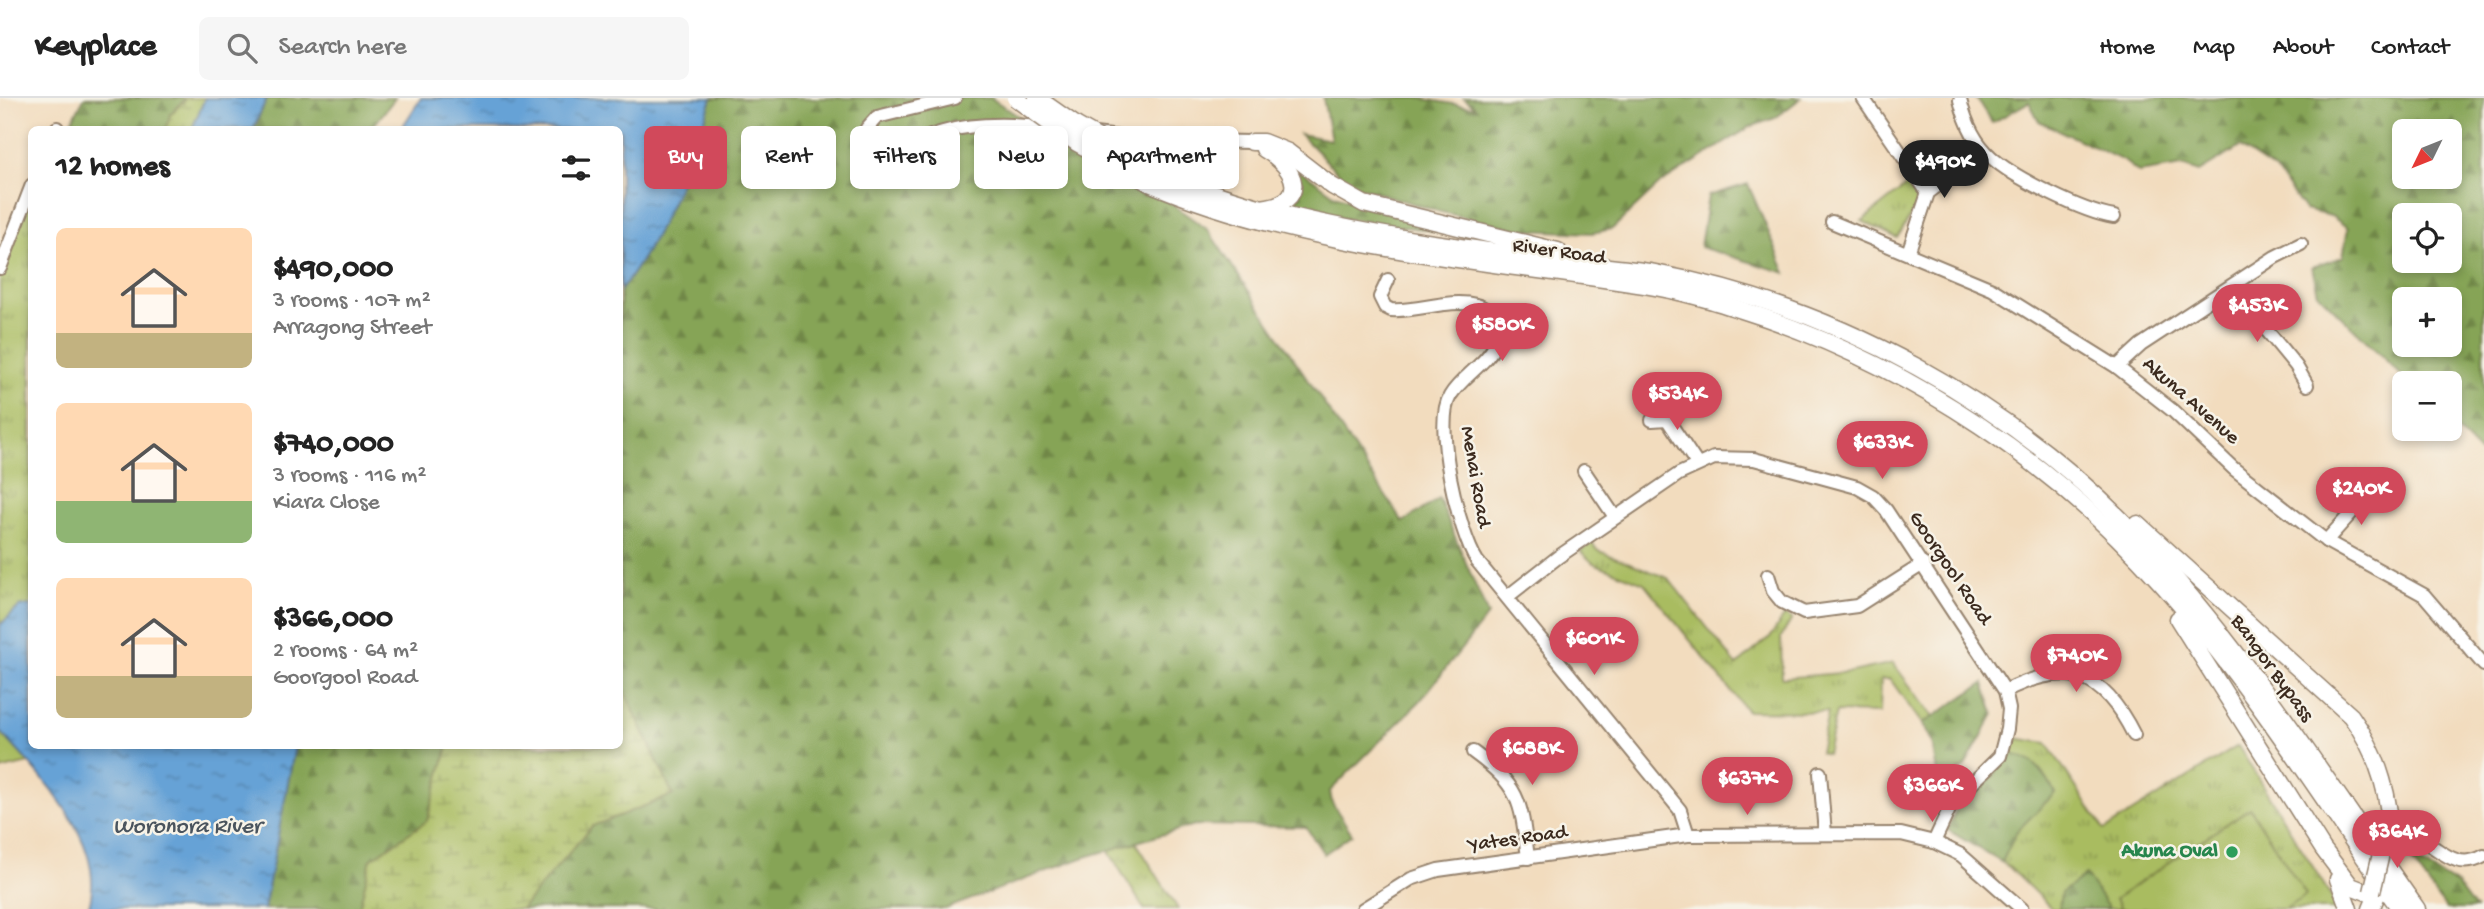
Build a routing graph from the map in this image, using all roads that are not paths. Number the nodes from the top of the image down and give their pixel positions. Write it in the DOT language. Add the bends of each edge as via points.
graph roads {
  1 [pos="954,98"];
  2 [pos="1015,98"];
  3 [pos="1037,98"];
  4 [pos="1863,98"];
  5 [pos="1960,100"];
  6 [pos="1082,130"];
  7 [pos="1252,142"];
  8 [pos="1082,145"];
  9 [pos="1984,150"];
  10 [pos="1177,189"];
  11 [pos="1192,189"];
  12 [pos="1928,193"];
  13 [pos="28,195"];
  14 [pos="1255,208"];
  15 [pos="2113,216"];
  16 [pos="1832,222"];
  17 [pos="2301,244"];
  18 [pos="1908,253"];
  19 [pos="1613,267"];
  20 [pos="0,268"];
  21 [pos="1388,280"];
  22 [pos="2231,287"];
  23 [pos="2117,367"];
  24 [pos="2308,385"];
  25 [pos="1674,404"];
  26 [pos="1667,419"];
  27 [pos="1652,420"];
  28 [pos="1697,464"];
  29 [pos="1584,471"];
  30 [pos="2070,471"];
  31 [pos="2381,493"];
  32 [pos="2076,500"];
  33 [pos="1615,517"];
  34 [pos="2326,541"];
  35 [pos="1923,564"];
  36 [pos="1768,575"];
  37 [pos="1507,597"];
  38 [pos="2484,665"];
  39 [pos="2005,691"];
  40 [pos="2134,735"];
  41 [pos="1473,752"];
  42 [pos="1820,773"];
  43 [pos="2389,809"];
  44 [pos="1825,834"];
  45 [pos="2407,834"];
  46 [pos="1688,835"];
  47 [pos="1934,842"];
  48 [pos="2390,843"];
  49 [pos="2435,848"];
  50 [pos="2323,849"];
  51 [pos="2484,856"];
  52 [pos="1528,859"];
  53 [pos="2372,898"];
  54 [pos="1364,908"];
  55 [pos="2022,909"];
  56 [pos="2349,909"];
  57 [pos="2400,909"];
  58 [pos="2417,909"];
  1 -- 7 [label="street" via="877,117 867,128 867,141 878,150 890,150 945,131 1002,126 1143,140"];
  2 -- 8 [label="main road, River Road, bridge"];
  3 -- 6 [label="main road, River Road, bridge"];
  4 -- 12 [label="street"];
  5 -- 9 [label="street" via="1964,117"];
  7 -- 14 [label="main road" via="1287,166 1294,184 1284,202"];
  7 -- 19 [label="main road" via="1288,152 1364,204 1572,253"];
  9 -- 12 [label="street"];
  9 -- 15 [label="street" via="2015,174 2091,211"];
  10 -- 32 [label="main road, River Road" via="1227,213 1345,242 1710,299 1824,340 1912,381 1976,422"];
  11 -- 14 [label="main road, River Road"];
  12 -- 18 [label="street"];
  13 -- 20 [label="street"];
  14 -- 19 [label="main road, River Road" via="1420,239"];
  16 -- 18 [label="street, Akuna Avenue"];
  17 -- 22 [label="street"];
  18 -- 23 [label="street, Akuna Avenue" via="1992,289"];
  19 -- 30 [label="main road, River Road" via="1742,294 1887,351 2004,421"];
  21 -- 37 [label="street, Menai Road" via="1380,297 1391,310 1480,305 1497,327 1496,342 1448,398 1444,431 1462,531 1472,553"];
  22 -- 23 [label="street" via="2141,345"];
  22 -- 24 [label="street"];
  23 -- 34 [label="street, Akuna Avenue" via="2173,411 2234,469"];
  25 -- 26 [label="street"];
  26 -- 27 [label="street"];
  26 -- 28 [label="street"];
  28 -- 33 [label="street, Goorgool Road"];
  28 -- 35 [label="street, Goorgool Road" via="1714,458 1754,458 1857,487 1886,510"];
  29 -- 33 [label="street"];
  30 -- 43 [label="main road" via="2111,500 2343,707 2369,746"];
  30 -- 58 [label="main road, Bangor Bypass" via="2134,533 2207,617"];
  31 -- 34 [label="street" via="2363,500"];
  32 -- 50 [label="main road" via="2174,613"];
  32 -- 57 [label="main road, Bangor Bypass" via="2135,555 2184,611 2243,686"];
  33 -- 37 [label="street, Goorgool Road"];
  34 -- 38 [label="street, Akuna Avenue" via="2424,595"];
  35 -- 36 [label="street" via="1857,606 1804,613 1782,603"];
  35 -- 39 [label="street, Goorgool Road"];
  37 -- 46 [label="street, Menai Road" via="1680,810"];
  39 -- 40 [label="street" via="2040,674 2063,673 2088,680 2109,695"];
  39 -- 47 [label="street, Goorgool Road" via="2009,709 2004,747 1987,772 1952,803"];
  41 -- 52 [label="street" via="1492,765 1517,794"];
  42 -- 44 [label="street"];
  43 -- 45 [label="main road" via="2394,823"];
  43 -- 48 [label="main road"];
  44 -- 46 [label="street"];
  44 -- 47 [label="street" via="1901,834"];
  45 -- 48 [label="street"];
  45 -- 49 [label="street"];
  46 -- 52 [label="street, Yates Road"];
  47 -- 55 [label="street" via="1977,867"];
  48 -- 49 [label="street" via="2417,841"];
  48 -- 53 [label="main road, bridge"];
  49 -- 51 [label="street" via="2460,863"];
  50 -- 53 [label="main road" via="2351,886"];
  50 -- 56 [label="main road"];
  52 -- 54 [label="street, Yates Road" via="1438,870"];
}
